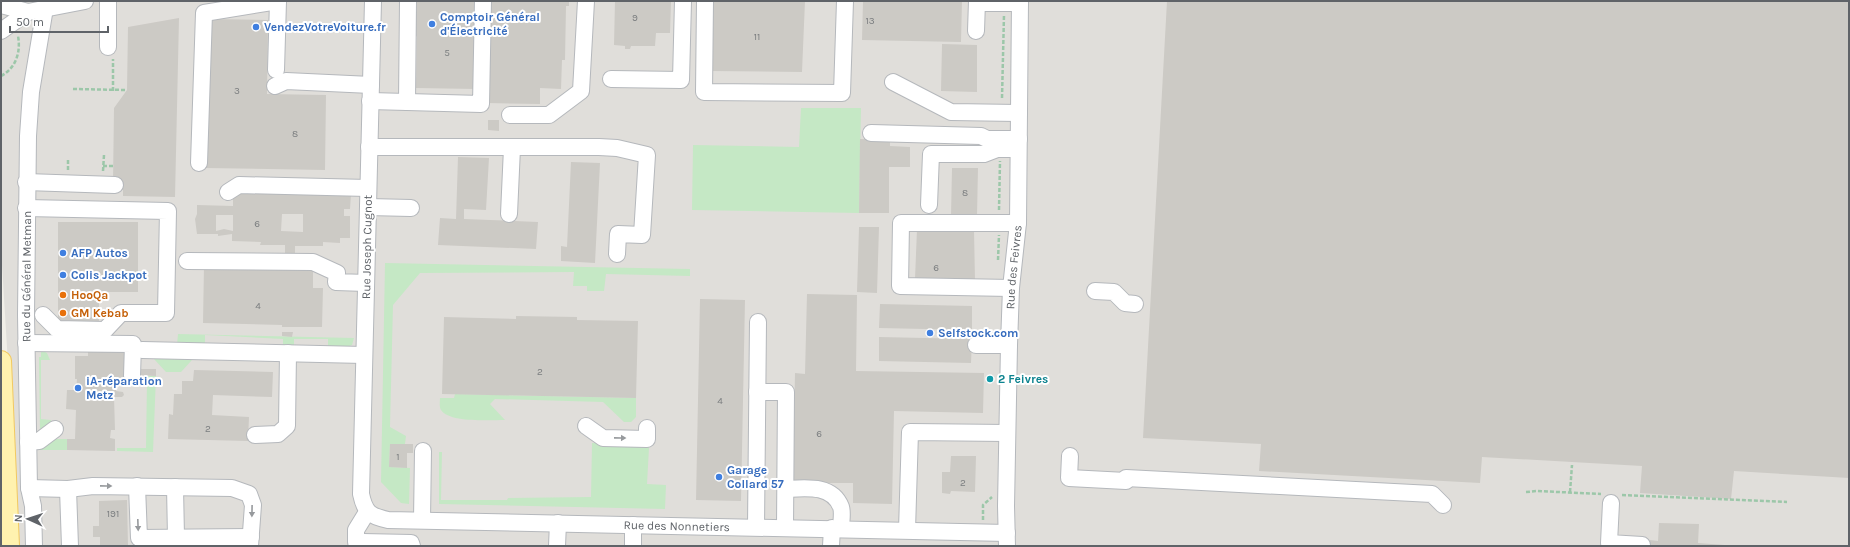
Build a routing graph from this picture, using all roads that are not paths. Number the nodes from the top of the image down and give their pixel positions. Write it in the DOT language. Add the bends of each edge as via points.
graph roads {
  1 [pos="85,1"];
  2 [pos="108,1"];
  3 [pos="278,1"];
  4 [pos="373,1"];
  5 [pos="408,1"];
  6 [pos="483,1"];
  7 [pos="586,1"];
  8 [pos="683,1"];
  9 [pos="706,1"];
  10 [pos="845,1"];
  11 [pos="977,2"];
  12 [pos="1020,2"];
  13 [pos="1,5"];
  14 [pos="38,8"];
  15 [pos="1,31"];
  16 [pos="976,31"];
  17 [pos="108,47"];
  18 [pos="611,79"];
  19 [pos="893,82"];
  20 [pos="371,85"];
  21 [pos="370,101"];
  22 [pos="407,102"];
  23 [pos="1019,113"];
  24 [pos="510,115"];
  25 [pos="871,133"];
  26 [pos="1019,144"];
  27 [pos="369,147"];
  28 [pos="512,148"];
  29 [pos="199,163"];
  30 [pos="26,182"];
  31 [pos="115,185"];
  32 [pos="368,188"];
  33 [pos="228,192"];
  34 [pos="929,205"];
  35 [pos="368,207"];
  36 [pos="26,208"];
  37 [pos="411,208"];
  38 [pos="509,214"];
  39 [pos="1018,223"];
  40 [pos="617,254"];
  41 [pos="187,261"];
  42 [pos="366,283"];
  43 [pos="1011,288"];
  44 [pos="1095,291"];
  45 [pos="1135,304"];
  46 [pos="43,315"];
  47 [pos="758,322"];
  48 [pos="26,343"];
  49 [pos="976,345"];
  50 [pos="1009,345"];
  51 [pos="142,350"];
  52 [pos="288,353"];
  53 [pos="364,355"];
  54 [pos="1,361"];
  55 [pos="132,376"];
  56 [pos="757,392"];
  57 [pos="586,426"];
  58 [pos="647,428"];
  59 [pos="55,429"];
  60 [pos="1007,433"];
  61 [pos="255,435"];
  62 [pos="28,442"];
  63 [pos="423,451"];
  64 [pos="1070,456"];
  65 [pos="137,486"];
  66 [pos="175,487"];
  67 [pos="29,488"];
  68 [pos="68,489"];
  69 [pos="786,489"];
  70 [pos="1611,497"];
  71 [pos="1443,505"];
  72 [pos="367,512"];
  73 [pos="422,520"];
  74 [pos="558,523"];
  75 [pos="633,525"];
  76 [pos="756,527"];
  77 [pos="785,528"];
  78 [pos="836,529"];
  79 [pos="907,530"];
  80 [pos="176,537"];
  81 [pos="1007,539"];
  82 [pos="250,541"];
  83 [pos="362,544"];
  84 [pos="1642,545"];
  85 [pos="9,546"];
  86 [pos="34,546"];
  87 [pos="70,546"];
  88 [pos="412,546"];
  89 [pos="557,546"];
  90 [pos="633,546"];
  91 [pos="831,546"];
  1 -- 14 [label="street"];
  2 -- 17 [label="street"];
  3 -- 20 [label="street" via="275,78 286,81"];
  3 -- 29 [label="street" via="204,13"];
  4 -- 20 [label="street, Rue Joseph Cugnot"];
  5 -- 22 [label="street"];
  6 -- 22 [label="street" via="481,104"];
  7 -- 24 [label="street" via="581,91 549,116"];
  8 -- 18 [label="street" via="681,80"];
  9 -- 10 [label="street" via="704,92 835,93 842,93"];
  11 -- 12 [label="street"];
  11 -- 16 [label="street"];
  12 -- 23 [label="street, Rue des Feivres"];
  13 -- 14 [label="street"];
  14 -- 15 [label="street"];
  14 -- 30 [label="street, Rue du Général Metman"];
  19 -- 23 [label="street" via="951,112"];
  20 -- 21 [label="street, Rue Joseph Cugnot"];
  21 -- 22 [label="street"];
  21 -- 27 [label="street, Rue Joseph Cugnot"];
  23 -- 26 [label="street, Rue des Feivres"];
  25 -- 26 [label="street" via="981,136"];
  26 -- 34 [label="street" via="984,154 931,154"];
  26 -- 39 [label="street, Rue des Feivres"];
  27 -- 28 [label="street"];
  27 -- 32 [label="street, Rue Joseph Cugnot"];
  28 -- 38 [label="street"];
  28 -- 40 [label="street" via="599,147 647,155 642,235 618,234"];
  30 -- 31 [label="street"];
  30 -- 36 [label="street, Rue du Général Metman"];
  32 -- 33 [label="street" via="239,185"];
  32 -- 35 [label="street, Rue Joseph Cugnot"];
  35 -- 37 [label="street"];
  35 -- 42 [label="street, Rue Joseph Cugnot"];
  36 -- 46 [label="street" via="168,211 166,313 121,313 105,330 57,329"];
  36 -- 48 [label="street, Rue du Général Metman"];
  39 -- 43 [label="street, Rue des Feivres"];
  39 -- 43 [label="street" via="901,223 900,286"];
  41 -- 42 [label="street" via="313,262 336,273 336,282"];
  42 -- 53 [label="street, Rue Joseph Cugnot"];
  43 -- 50 [label="street, Rue des Feivres"];
  44 -- 45 [label="street" via="1114,292 1125,303"];
  47 -- 56 [label="street"];
  48 -- 55 [label="street" via="133,344"];
  48 -- 62 [label="street, Rue du Général Metman"];
  49 -- 50 [label="street"];
  50 -- 60 [label="street, Rue des Feivres"];
  51 -- 52 [label="street"];
  52 -- 53 [label="street"];
  52 -- 61 [label="street" via="287,426 278,434"];
  53 -- 72 [label="street, Rue Joseph Cugnot" via="361,494"];
  54 -- 85 [label="main road"];
  56 -- 69 [label="street" via="786,392"];
  56 -- 76 [label="street"];
  57 -- 58 [label="street, one-way" via="603,438 647,439"];
  59 -- 62 [label="street" via="39,441"];
  60 -- 79 [label="street" via="910,432"];
  60 -- 81 [label="street, Rue des Feivres"];
  62 -- 67 [label="street, Rue du Général Metman"];
  63 -- 73 [label="street"];
  64 -- 71 [label="street" via="1069,478 1432,494"];
  65 -- 66 [label="street"];
  68 -- 65 [label="street, one-way"];
  65 -- 80 [label="street, one-way" via="139,538"];
  66 -- 80 [label="street"];
  66 -- 82 [label="street, one-way" via="232,488 249,494 253,505"];
  67 -- 68 [label="street"];
  67 -- 86 [label="street, Rue du Général Metman" via="33,506"];
  68 -- 87 [label="street"];
  69 -- 77 [label="street"];
  69 -- 78 [label="street" via="821,489 834,496 841,507"];
  70 -- 84 [label="street" via="1608,543"];
  72 -- 73 [label="street, Rue des Nonnetiers" via="388,520"];
  72 -- 83 [label="street" via="356,530 356,542"];
  73 -- 74 [label="street, Rue des Nonnetiers"];
  74 -- 75 [label="street, Rue des Nonnetiers"];
  74 -- 89 [label="street"];
  75 -- 76 [label="street, Rue des Nonnetiers"];
  75 -- 90 [label="street"];
  76 -- 77 [label="street, Rue des Nonnetiers"];
  77 -- 78 [label="street, Rue des Nonnetiers"];
  78 -- 79 [label="street, Rue des Nonnetiers"];
  78 -- 91 [label="street"];
  79 -- 81 [label="street, Rue des Nonnetiers"];
  80 -- 82 [label="street"];
  83 -- 88 [label="street" via="411,543"];
}
